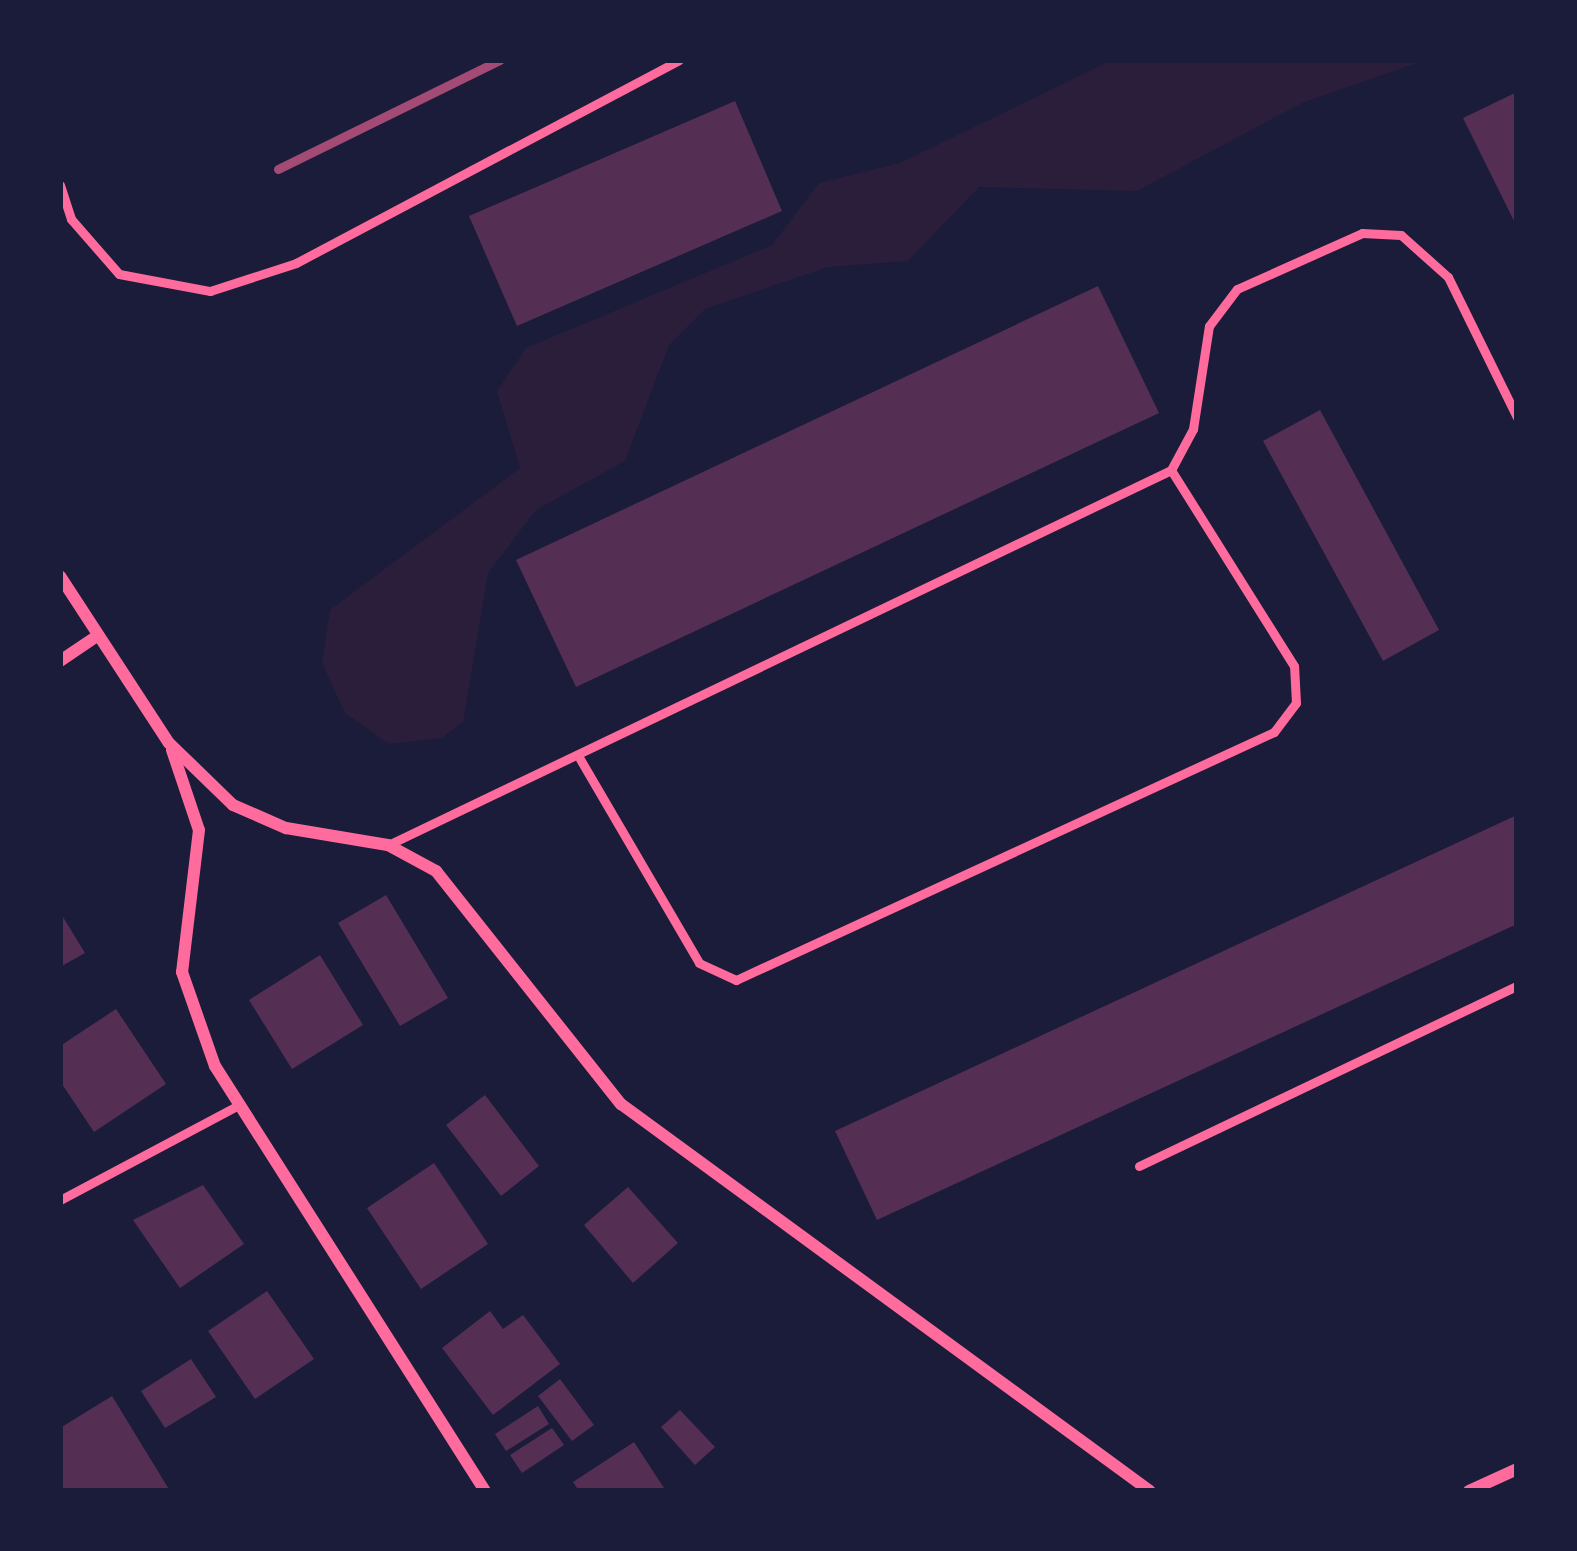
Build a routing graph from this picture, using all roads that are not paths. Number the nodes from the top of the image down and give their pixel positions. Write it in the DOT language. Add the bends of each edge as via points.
graph roads {
  1 [pos="679,60"];
  2 [pos="60,184"];
  3 [pos="1517,417"];
  4 [pos="1171,470"];
  5 [pos="60,576"];
  6 [pos="93,639"];
  7 [pos="60,661"];
  8 [pos="169,743"];
  9 [pos="580,759"];
  10 [pos="388,845"];
  11 [pos="1517,986"];
  12 [pos="237,1106"];
  13 [pos="1139,1166"];
  14 [pos="60,1200"];
  15 [pos="1517,1469"];
  16 [pos="485,1491"];
  17 [pos="1150,1491"];
  18 [pos="1469,1491"];
  1 -- 2 [label="lane" via="296,263 210,291 118,274 71,219"];
  3 -- 4 [label="lane" via="1448,278 1401,236 1362,232 1237,289 1209,326 1193,429"];
  4 -- 9 [label="lane"];
  4 -- 9 [label="lane" via="1294,666 1297,703 1274,732 736,980 699,963"];
  5 -- 6 [label="street"];
  6 -- 7 [label="street"];
  6 -- 8 [label="street"];
  8 -- 10 [label="street" via="232,805 286,827"];
  8 -- 12 [label="street" via="199,830 182,972"];
  9 -- 10 [label="lane"];
  10 -- 17 [label="street" via="470,902 621,1103"];
  11 -- 13 [label="lane"];
  12 -- 14 [label="lane"];
  12 -- 16 [label="street"];
  15 -- 18 [label="street"];
}
